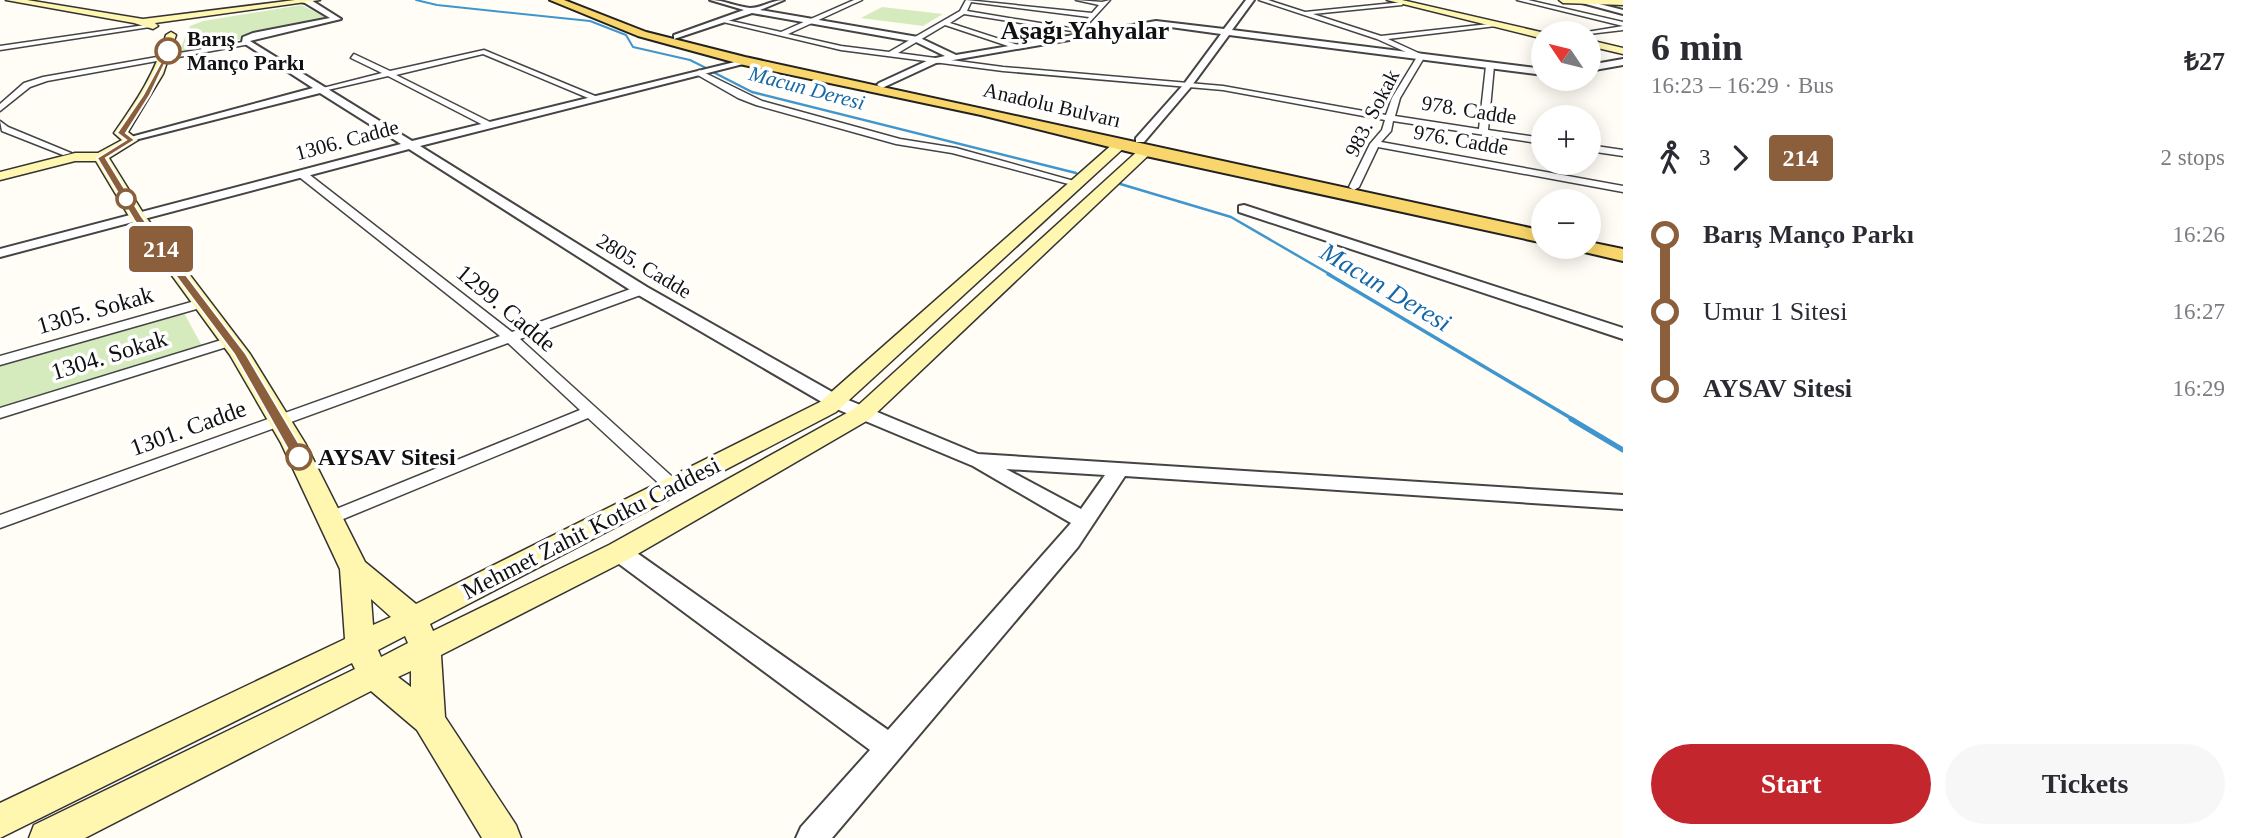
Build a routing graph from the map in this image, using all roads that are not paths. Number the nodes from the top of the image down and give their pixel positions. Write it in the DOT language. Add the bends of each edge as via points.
graph roads {
  1 [pos="10,0"];
  2 [pos="34,0"];
  3 [pos="307,0"];
  4 [pos="540,0"];
  5 [pos="555,0"];
  6 [pos="570,0"];
  7 [pos="580,0"];
  8 [pos="714,0"];
  9 [pos="780,0"];
  10 [pos="859,0"];
  11 [pos="969,0"];
  12 [pos="1079,0"];
  13 [pos="1250,0"];
  14 [pos="1262,0"];
  15 [pos="1391,0"];
  16 [pos="1520,0"];
  17 [pos="1563,0"];
  18 [pos="1576,0"];
  19 [pos="1404,1"];
  20 [pos="1105,2"];
  21 [pos="1623,2"];
  22 [pos="754,11"];
  23 [pos="963,12"];
  24 [pos="1623,12"];
  25 [pos="1302,13"];
  26 [pos="1092,15"];
  27 [pos="171,19"];
  28 [pos="722,21"];
  29 [pos="813,21"];
  30 [pos="944,23"];
  31 [pos="148,24"];
  32 [pos="1496,24"];
  33 [pos="1623,26"];
  34 [pos="1601,30"];
  35 [pos="1088,31"];
  36 [pos="1531,31"];
  37 [pos="1531,31"];
  38 [pos="1228,32"];
  39 [pos="172,34"];
  40 [pos="780,35"];
  41 [pos="1379,38"];
  42 [pos="675,40"];
  43 [pos="918,40"];
  44 [pos="247,43"];
  45 [pos="1014,45"];
  46 [pos="1601,47"];
  47 [pos="1,48"];
  48 [pos="1621,51"];
  49 [pos="891,54"];
  50 [pos="354,56"];
  51 [pos="1422,56"];
  52 [pos="165,57"];
  53 [pos="954,57"];
  54 [pos="744,61"];
  55 [pos="934,61"];
  56 [pos="1623,62"];
  57 [pos="1490,65"];
  58 [pos="1601,66"];
  59 [pos="1531,70"];
  60 [pos="706,71"];
  61 [pos="389,74"];
  62 [pos="881,85"];
  63 [pos="1187,86"];
  64 [pos="319,90"];
  65 [pos="596,98"];
  66 [pos="0,108"];
  67 [pos="1388,118"];
  68 [pos="0,124"];
  69 [pos="489,125"];
  70 [pos="1483,132"];
  71 [pos="126,136"];
  72 [pos="1531,139"];
  73 [pos="1375,144"];
  74 [pos="411,145"];
  75 [pos="1135,145"];
  76 [pos="1601,150"];
  77 [pos="71,153"];
  78 [pos="1623,153"];
  79 [pos="101,158"];
  80 [pos="0,174"];
  81 [pos="302,174"];
  82 [pos="1076,183"];
  83 [pos="1354,187"];
  84 [pos="1623,188"];
  85 [pos="1244,209"];
  86 [pos="138,218"];
  87 [pos="1531,225"];
  88 [pos="1531,234"];
  89 [pos="1601,239"];
  90 [pos="1623,244"];
  91 [pos="1601,250"];
  92 [pos="0,253"];
  93 [pos="1623,255"];
  94 [pos="641,290"];
  95 [pos="202,303"];
  96 [pos="1623,334"];
  97 [pos="511,338"];
  98 [pos="231,341"];
  99 [pos="0,361"];
  100 [pos="834,401"];
  101 [pos="589,412"];
  102 [pos="0,413"];
  103 [pos="862,414"];
  104 [pos="279,419"];
  105 [pos="975,460"];
  106 [pos="1120,469"];
  107 [pos="672,486"];
  108 [pos="1623,502"];
  109 [pos="330,518"];
  110 [pos="1085,521"];
  111 [pos="0,522"];
  112 [pos="619,552"];
  113 [pos="354,569"];
  114 [pos="419,633"];
  115 [pos="360,644"];
  116 [pos="373,675"];
  117 [pos="429,720"];
  118 [pos="890,748"];
  119 [pos="0,821"];
  120 [pos="47,838"];
  121 [pos="503,838"];
  122 [pos="812,838"];
  1 -- 31 [label="main road"];
  2 -- 27 [label="main road"];
  3 -- 27 [label="main road"];
  3 -- 44 [label="street" via="337,19 256,35 246,39"];
  4 -- 42 [label="main road" via="632,34"];
  5 -- 42 [label="main road, Anadolu Bulvarı"];
  6 -- 42 [label="main road, Anadolu Bulvarı"];
  7 -- 42 [label="main road"];
  8 -- 22 [label="street"];
  9 -- 22 [label="street"];
  10 -- 29 [label="street"];
  11 -- 23 [label="street"];
  11 -- 26 [label="street"];
  12 -- 20 [label="street"];
  13 -- 38 [label="street"];
  14 -- 25 [label="street, 983. Sokak"];
  15 -- 19 [label="main road"];
  16 -- 33 [label="street"];
  17 -- 18 [label="main road"];
  18 -- 21 [label="main road"];
  18 -- 24 [label="street"];
  19 -- 25 [label="street"];
  19 -- 32 [label="main road"];
  19 -- 36 [label="main road"];
  20 -- 26 [label="street"];
  22 -- 28 [label="street"];
  22 -- 29 [label="street"];
  23 -- 30 [label="street"];
  23 -- 35 [label="street"];
  25 -- 41 [label="street, 983. Sokak"];
  26 -- 35 [label="street"];
  27 -- 31 [label="main road"];
  27 -- 39 [label="main road" via="178,23"];
  28 -- 40 [label="street"];
  28 -- 42 [label="street"];
  29 -- 40 [label="street"];
  29 -- 43 [label="street"];
  30 -- 43 [label="street"];
  30 -- 45 [label="street"];
  31 -- 39 [label="main road"];
  31 -- 47 [label="street"];
  32 -- 37 [label="main road"];
  32 -- 41 [label="street"];
  33 -- 34 [label="street"];
  35 -- 38 [label="street" via="1156,23"];
  35 -- 45 [label="street"];
  38 -- 51 [label="street"];
  38 -- 63 [label="street"];
  39 -- 52 [label="main road"];
  40 -- 49 [label="street"];
  41 -- 51 [label="street, 983. Sokak"];
  42 -- 54 [label="main road, Anadolu Bulvarı"];
  42 -- 62 [label="main road, Anadolu Bulvarı"];
  43 -- 49 [label="street"];
  43 -- 53 [label="street"];
  44 -- 52 [label="street"];
  44 -- 64 [label="street"];
  45 -- 53 [label="street"];
  46 -- 48 [label="main road"];
  49 -- 55 [label="street"];
  50 -- 61 [label="street"];
  51 -- 57 [label="street"];
  51 -- 67 [label="street, 983. Sokak"];
  52 -- 66 [label="street" via="46,79 27,85"];
  52 -- 71 [label="main road"];
  53 -- 55 [label="street"];
  54 -- 60 [label="street, 1306. Cadde"];
  54 -- 75 [label="main road, Anadolu Bulvarı"];
  55 -- 62 [label="street"];
  55 -- 63 [label="street, 978. Cadde"];
  56 -- 58 [label="street"];
  57 -- 59 [label="street"];
  57 -- 70 [label="street"];
  60 -- 65 [label="street, 1306. Cadde"];
  60 -- 82 [label="street" via="750,100 899,142 953,150"];
  61 -- 64 [label="street"];
  61 -- 65 [label="street" via="484,52"];
  61 -- 69 [label="street"];
  62 -- 75 [label="main road, Anadolu Bulvarı"];
  63 -- 67 [label="street, 978. Cadde" via="1248,91"];
  63 -- 75 [label="street"];
  64 -- 71 [label="street"];
  64 -- 74 [label="street"];
  65 -- 69 [label="street, 1306. Cadde"];
  67 -- 70 [label="street, 978. Cadde"];
  67 -- 73 [label="street, 983. Sokak" via="1386,131"];
  68 -- 77 [label="street"];
  69 -- 74 [label="street, 1306. Cadde"];
  70 -- 72 [label="street, 978. Cadde"];
  71 -- 77 [label="main road"];
  71 -- 79 [label="main road"];
  73 -- 83 [label="street, 983. Sokak"];
  73 -- 84 [label="street, 976. Cadde"];
  74 -- 81 [label="street, 1306. Cadde"];
  74 -- 94 [label="street, 2805. Cadde"];
  75 -- 82 [label="main road, Mehmet Zahit Kotku Caddesi"];
  75 -- 83 [label="main road, Anadolu Bulvarı"];
  75 -- 88 [label="main road, Anadolu Bulvarı"];
  75 -- 103 [label="main road, Mehmet Zahit Kotku Caddesi"];
  76 -- 78 [label="street"];
  77 -- 79 [label="main road"];
  77 -- 80 [label="main road"];
  79 -- 86 [label="main road"];
  81 -- 86 [label="street, 1306. Cadde"];
  81 -- 97 [label="street, 1299. Cadde"];
  82 -- 100 [label="main road, Mehmet Zahit Kotku Caddesi"];
  83 -- 87 [label="main road, Anadolu Bulvarı"];
  85 -- 96 [label="street"];
  86 -- 92 [label="street, 1306. Cadde"];
  86 -- 95 [label="main road"];
  89 -- 90 [label="main road"];
  91 -- 93 [label="main road"];
  94 -- 97 [label="street, 1301. Cadde"];
  94 -- 100 [label="street, 2805. Cadde"];
  95 -- 98 [label="main road"];
  95 -- 99 [label="street, 1305. Sokak"];
  97 -- 101 [label="street, 1299. Cadde"];
  97 -- 104 [label="street, 1301. Cadde"];
  98 -- 102 [label="street, 1304. Sokak"];
  98 -- 104 [label="main road"];
  100 -- 103 [label="street, 2805. Cadde"];
  100 -- 107 [label="main road, Mehmet Zahit Kotku Caddesi"];
  101 -- 107 [label="street, 1299. Cadde"];
  101 -- 109 [label="street"];
  103 -- 105 [label="street"];
  103 -- 112 [label="main road, Mehmet Zahit Kotku Caddesi"];
  104 -- 109 [label="main road"];
  104 -- 111 [label="street, 1301. Cadde"];
  105 -- 106 [label="street"];
  105 -- 110 [label="street"];
  106 -- 108 [label="street"];
  106 -- 110 [label="street"];
  107 -- 114 [label="main road, Mehmet Zahit Kotku Caddesi"];
  109 -- 113 [label="main road"];
  110 -- 118 [label="street"];
  112 -- 114 [label="main road, Mehmet Zahit Kotku Caddesi"];
  112 -- 118 [label="street"];
  113 -- 114 [label="main road"];
  113 -- 115 [label="main road"];
  114 -- 115 [label="main road, Mehmet Zahit Kotku Caddesi"];
  114 -- 116 [label="main road, Mehmet Zahit Kotku Caddesi"];
  114 -- 117 [label="main road"];
  115 -- 116 [label="main road"];
  115 -- 119 [label="main road, Mehmet Zahit Kotku Caddesi"];
  116 -- 117 [label="main road"];
  116 -- 120 [label="main road, Mehmet Zahit Kotku Caddesi"];
  117 -- 121 [label="main road"];
  118 -- 122 [label="street"];
}
